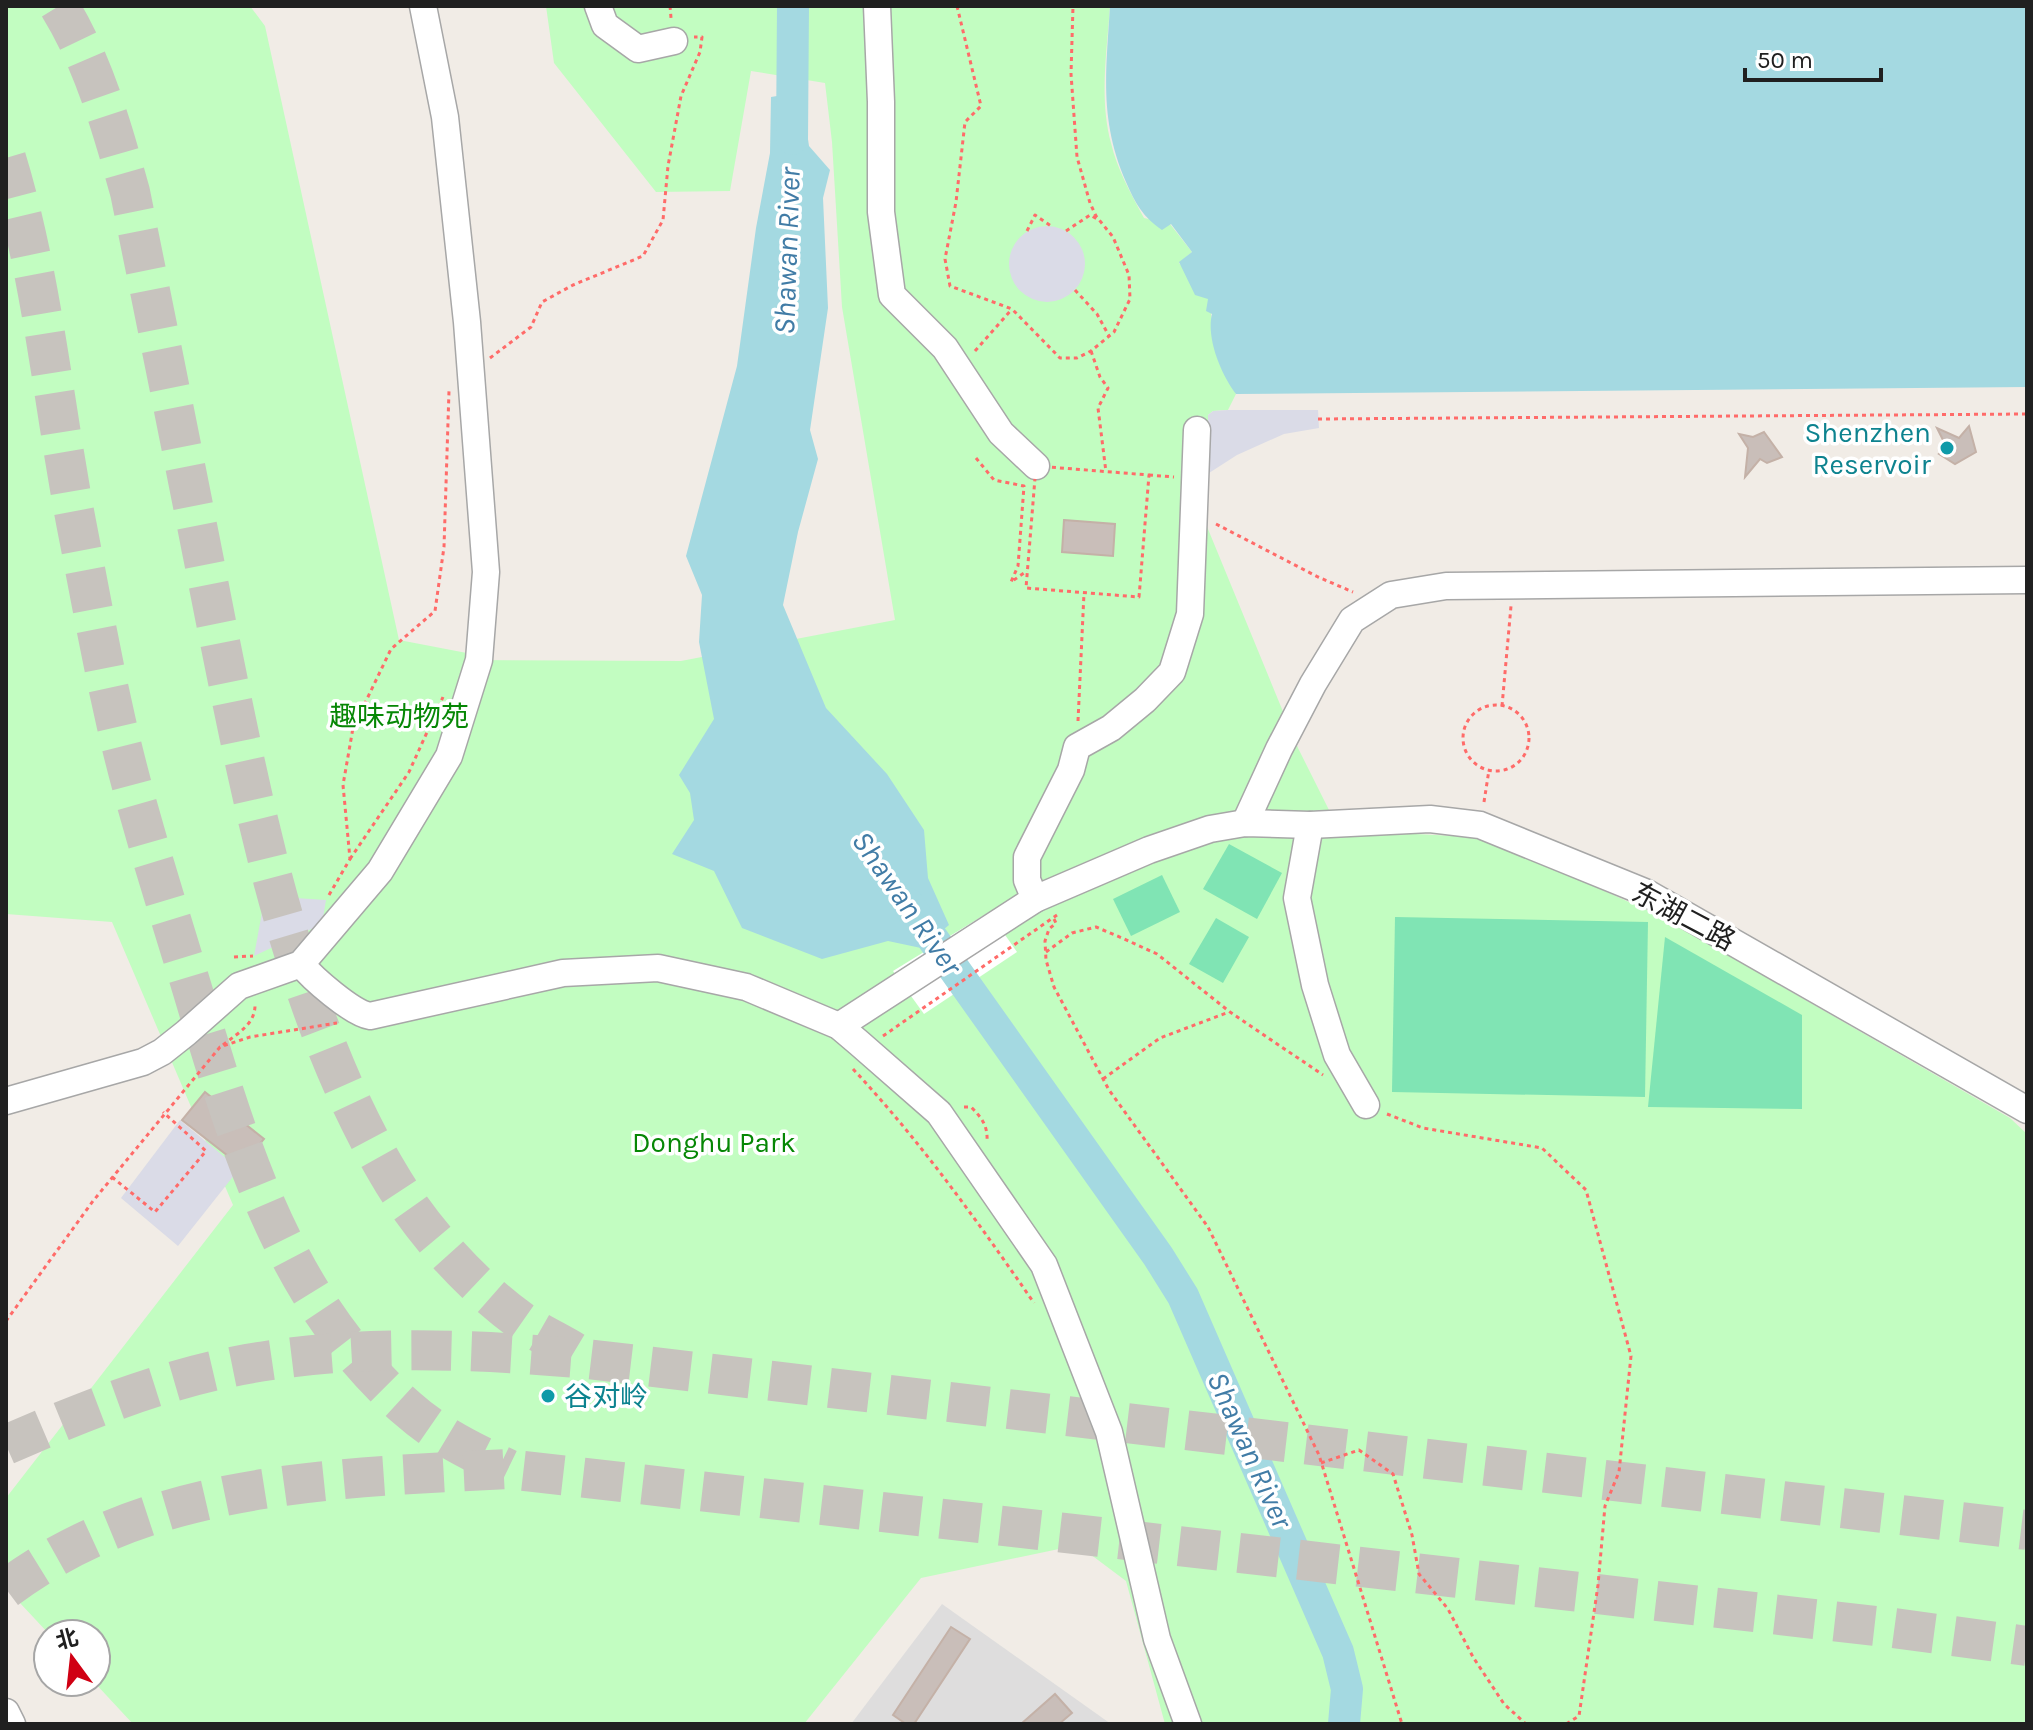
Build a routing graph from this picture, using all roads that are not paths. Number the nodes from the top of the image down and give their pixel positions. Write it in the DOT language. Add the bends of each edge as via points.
graph roads {
  1 [pos="423,6"];
  2 [pos="598,6"];
  3 [pos="877,6"];
  4 [pos="674,41"];
  5 [pos="1197,430"];
  6 [pos="1036,466"];
  7 [pos="2027,580"];
  8 [pos="1245,823"];
  9 [pos="1310,825"];
  10 [pos="1035,899"];
  11 [pos="301,964"];
  12 [pos="839,1026"];
  13 [pos="6,1101"];
  14 [pos="1366,1105"];
  15 [pos="2027,1110"];
  16 [pos="6,1712"];
  17 [pos="12,1724"];
  18 [pos="1188,1724"];
  1 -- 11 [label="street" via="445,117 460,372 486,572 479,660 449,756 380,871"];
  2 -- 4 [label="street" via="605,25 638,49"];
  3 -- 6 [label="street" via="881,212 892,295 945,348 1001,433"];
  5 -- 10 [label="street" via="1190,614 1172,672 1111,728 1077,747 1071,770 1027,857 1027,880"];
  7 -- 8 [label="street" via="1446,586 1391,595 1352,620 1313,684"];
  8 -- 9 [label="street, 东湖二路"];
  8 -- 10 [label="street, 东湖二路" via="1149,850"];
  9 -- 14 [label="street" via="1297,898 1315,985 1337,1055"];
  9 -- 15 [label="street, 东湖二路" via="1430,819 1480,825 1647,893"];
  10 -- 12 [label="street, 东湖二路"];
  11 -- 12 [label="street" via="352,1009 370,1016 563,973 658,968 746,987"];
  11 -- 13 [label="street" via="239,986 143,1062"];
  12 -- 18 [label="street" via="939,1113 1044,1265 1109,1432 1157,1639"];
  16 -- 17 [label="street"];
}
